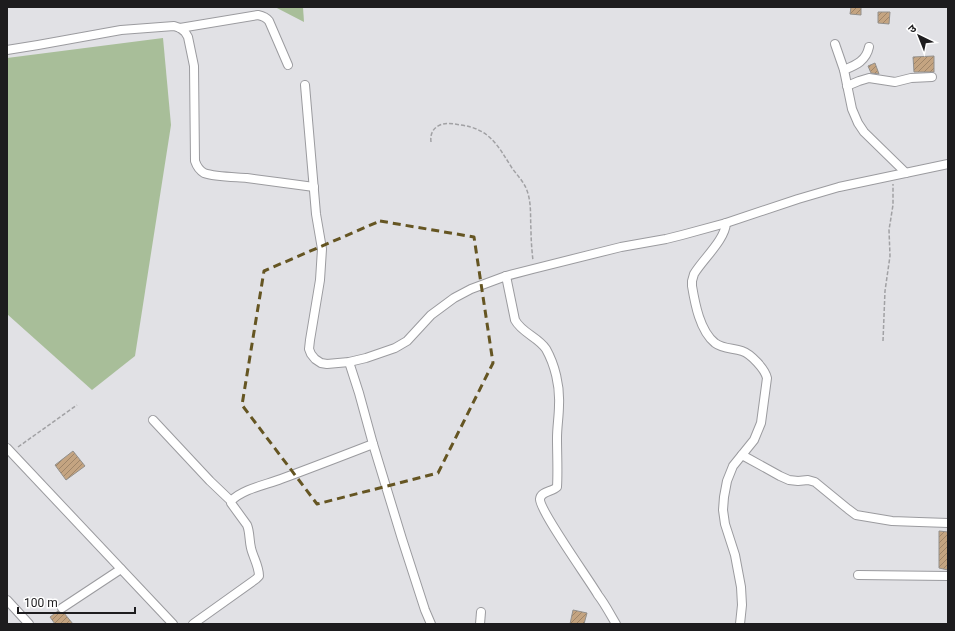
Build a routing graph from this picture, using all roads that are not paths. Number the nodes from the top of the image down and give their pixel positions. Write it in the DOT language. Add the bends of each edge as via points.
graph roads {
  1 [pos="180,28"];
  2 [pos="835,44"];
  3 [pos="869,47"];
  4 [pos="7,50"];
  5 [pos="288,65"];
  6 [pos="844,70"];
  7 [pos="932,77"];
  8 [pos="306,85"];
  9 [pos="847,86"];
  10 [pos="948,164"];
  11 [pos="906,172"];
  12 [pos="314,187"];
  13 [pos="726,222"];
  14 [pos="506,276"];
  15 [pos="349,362"];
  16 [pos="153,420"];
  17 [pos="373,444"];
  18 [pos="9,450"];
  19 [pos="742,454"];
  20 [pos="231,501"];
  21 [pos="948,522"];
  22 [pos="121,568"];
  23 [pos="858,575"];
  24 [pos="948,576"];
  25 [pos="7,600"];
  26 [pos="62,608"];
  27 [pos="481,612"];
  28 [pos="29,624"];
  29 [pos="173,624"];
  30 [pos="193,624"];
  31 [pos="431,624"];
  32 [pos="480,624"];
  33 [pos="616,624"];
  34 [pos="740,624"];
  1 -- 4 [label="street" via="174,26 121,30"];
  1 -- 5 [label="street" via="264,16 269,21"];
  1 -- 12 [label="street" via="188,37 194,66 197,167 213,175"];
  2 -- 6 [label="street"];
  3 -- 6 [label="street" via="862,60"];
  6 -- 9 [label="street"];
  7 -- 9 [label="street" via="895,82 869,78"];
  8 -- 12 [label="street"];
  9 -- 11 [label="street" via="858,124"];
  10 -- 11 [label="street"];
  11 -- 13 [label="street" via="839,187"];
  12 -- 15 [label="street" via="322,262 309,349 314,359 321,363"];
  13 -- 14 [label="street" via="666,239 621,247"];
  13 -- 19 [label="street" via="722,236 694,274 692,286 698,315 712,340 720,346 746,353 767,375 761,423 754,440"];
  14 -- 15 [label="street" via="470,289 454,298 431,315 407,341 395,348"];
  14 -- 33 [label="street" via="515,320 545,347 555,371 559,392 557,487 543,494 540,502"];
  15 -- 17 [label="street"];
  16 -- 20 [label="street"];
  17 -- 20 [label="street" via="258,486"];
  17 -- 31 [label="street"];
  18 -- 22 [label="street"];
  19 -- 21 [label="street" via="789,480 815,482 856,515 892,521"];
  19 -- 34 [label="street" via="733,466 727,481 723,510 741,586"];
  20 -- 30 [label="street" via="247,525 259,576"];
  22 -- 26 [label="street"];
  22 -- 29 [label="street"];
  23 -- 24 [label="street"];
  25 -- 28 [label="street"];
  27 -- 32 [label="street"];
}
